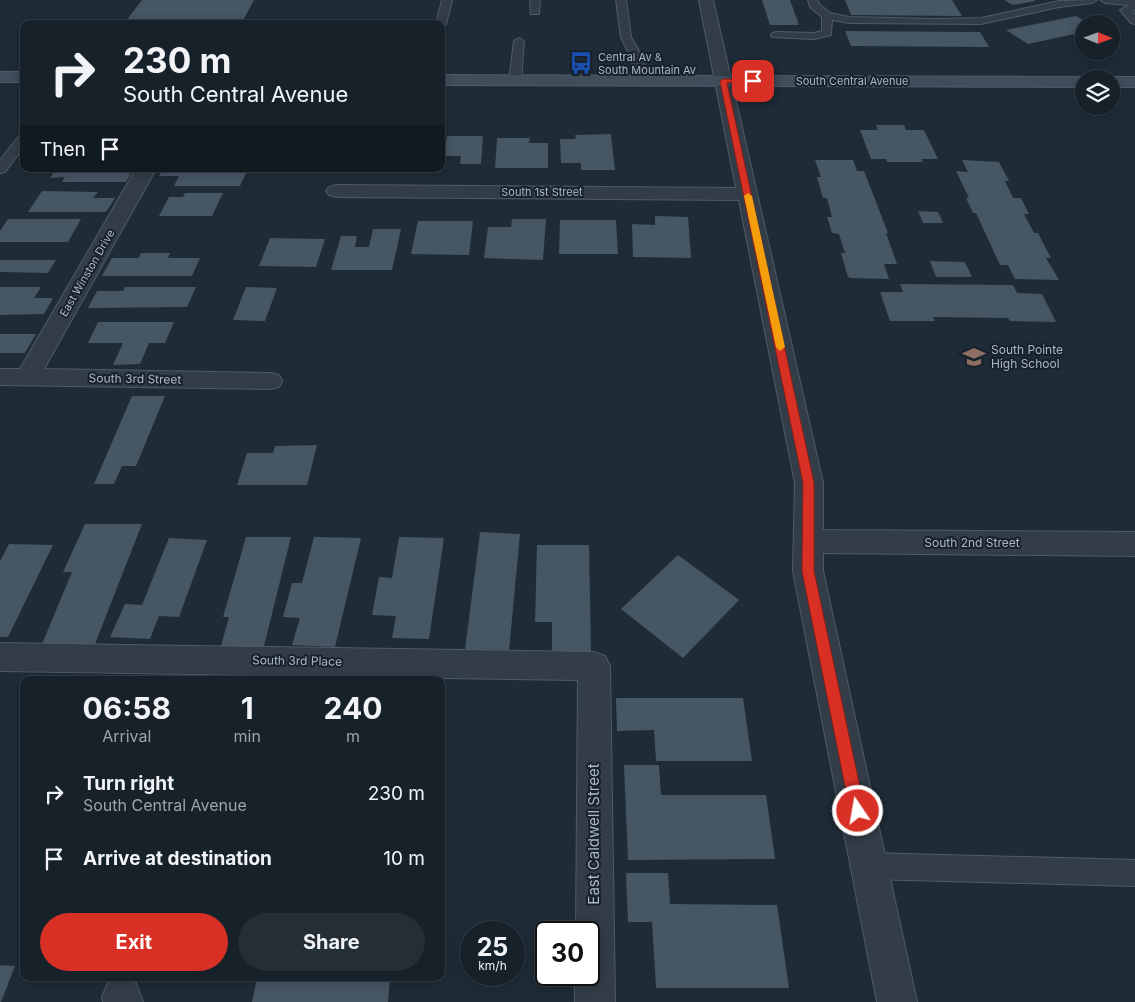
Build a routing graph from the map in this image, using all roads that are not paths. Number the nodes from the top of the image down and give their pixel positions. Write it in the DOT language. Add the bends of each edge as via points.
graph roads {
  1 [pos="447,0"];
  2 [pos="535,0"];
  3 [pos="620,0"];
  4 [pos="706,0"];
  5 [pos="812,0"];
  6 [pos="1092,0"];
  7 [pos="1105,0"];
  8 [pos="1134,3"];
  9 [pos="535,12"];
  10 [pos="827,16"];
  11 [pos="442,20"];
  12 [pos="1135,21"];
  13 [pos="776,35"];
  14 [pos="519,41"];
  15 [pos="0,77"];
  16 [pos="20,77"];
  17 [pos="445,80"];
  18 [pos="515,81"];
  19 [pos="640,81"];
  20 [pos="723,81"];
  21 [pos="1075,82"];
  22 [pos="1120,82"];
  23 [pos="1135,82"];
  24 [pos="20,143"];
  25 [pos="0,169"];
  26 [pos="144,172"];
  27 [pos="336,191"];
  28 [pos="747,194"];
  29 [pos="0,377"];
  30 [pos="27,378"];
  31 [pos="270,381"];
  32 [pos="808,541"];
  33 [pos="1135,544"];
  34 [pos="0,657"];
  35 [pos="594,666"];
  36 [pos="869,866"];
  37 [pos="1135,873"];
  38 [pos="595,1002"];
  39 [pos="897,1002"];
  1 -- 11 [label="lane"];
  2 -- 9 [label="lane"];
  3 -- 19 [label="lane" via="626,37 638,60"];
  4 -- 20 [label="street"];
  5 -- 10 [label="lane"];
  6 -- 10 [label="lane" via="981,21 848,20"];
  7 -- 8 [label="lane"];
  8 -- 12 [label="lane" via="1125,10"];
  10 -- 13 [label="lane" via="827,33"];
  14 -- 18 [label="lane"];
  15 -- 16 [label="main road"];
  17 -- 18 [label="main road, South Central Avenue"];
  18 -- 19 [label="main road, South Central Avenue"];
  19 -- 20 [label="main road, South Central Avenue"];
  20 -- 21 [label="main road, South Central Avenue"];
  20 -- 28 [label="street"];
  22 -- 23 [label="main road"];
  24 -- 25 [label="lane"];
  26 -- 30 [label="street, East Winston Drive"];
  27 -- 28 [label="street, South 1st Street"];
  28 -- 32 [label="street" via="809,483"];
  29 -- 30 [label="street, South 3rd Street"];
  30 -- 31 [label="street, South 3rd Street"];
  32 -- 33 [label="street, South 2nd Street"];
  32 -- 36 [label="street" via="808,571"];
  34 -- 35 [label="street, South 3rd Place"];
  35 -- 38 [label="street, East Caldwell Street"];
  36 -- 37 [label="lane"];
  36 -- 39 [label="street"];
}
